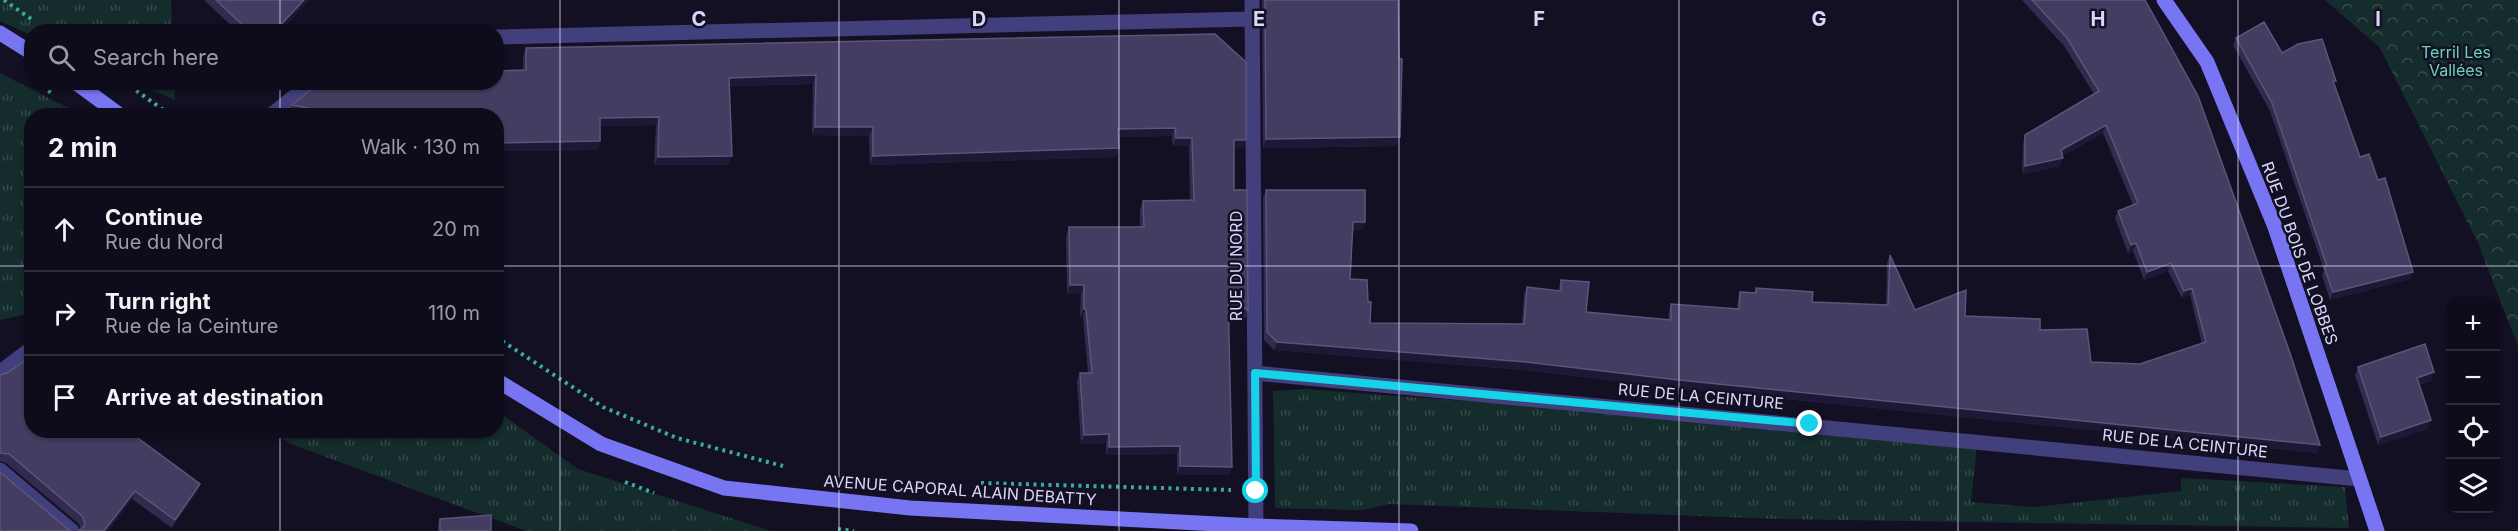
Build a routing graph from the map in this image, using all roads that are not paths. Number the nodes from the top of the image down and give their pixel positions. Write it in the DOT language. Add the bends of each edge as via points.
graph roads {
  1 [pos="1252,0"];
  2 [pos="2163,0"];
  3 [pos="1252,19"];
  4 [pos="0,33"];
  5 [pos="504,37"];
  6 [pos="24,48"];
  7 [pos="86,90"];
  8 [pos="303,90"];
  9 [pos="110,108"];
  10 [pos="280,108"];
  11 [pos="24,354"];
  12 [pos="0,372"];
  13 [pos="1255,373"];
  14 [pos="504,385"];
  15 [pos="0,470"];
  16 [pos="2359,478"];
  17 [pos="1256,529"];
  18 [pos="72,531"];
  19 [pos="1411,531"];
  20 [pos="2377,531"];
  1 -- 3 [label="street, RUE DU NORD"];
  2 -- 16 [label="main road, RUE DU BOIS DE LOBBES" via="2207,62 2275,227"];
  3 -- 5 [label="street"];
  3 -- 13 [label="street, RUE DU NORD"];
  4 -- 6 [label="main road"];
  7 -- 9 [label="main road"];
  8 -- 10 [label="street"];
  11 -- 12 [label="street"];
  13 -- 16 [label="street, RUE DE LA CEINTURE"];
  13 -- 17 [label="street, RUE DU NORD"];
  14 -- 17 [label="main road, AVENUE CAPORAL ALAIN DEBATTY" via="601,444 724,488 910,508"];
  15 -- 18 [label="street"];
  16 -- 20 [label="main road, RUE DU BOIS DE LOBBES"];
  17 -- 19 [label="main road, AVENUE CAPORAL ALAIN DEBATTY"];
}
